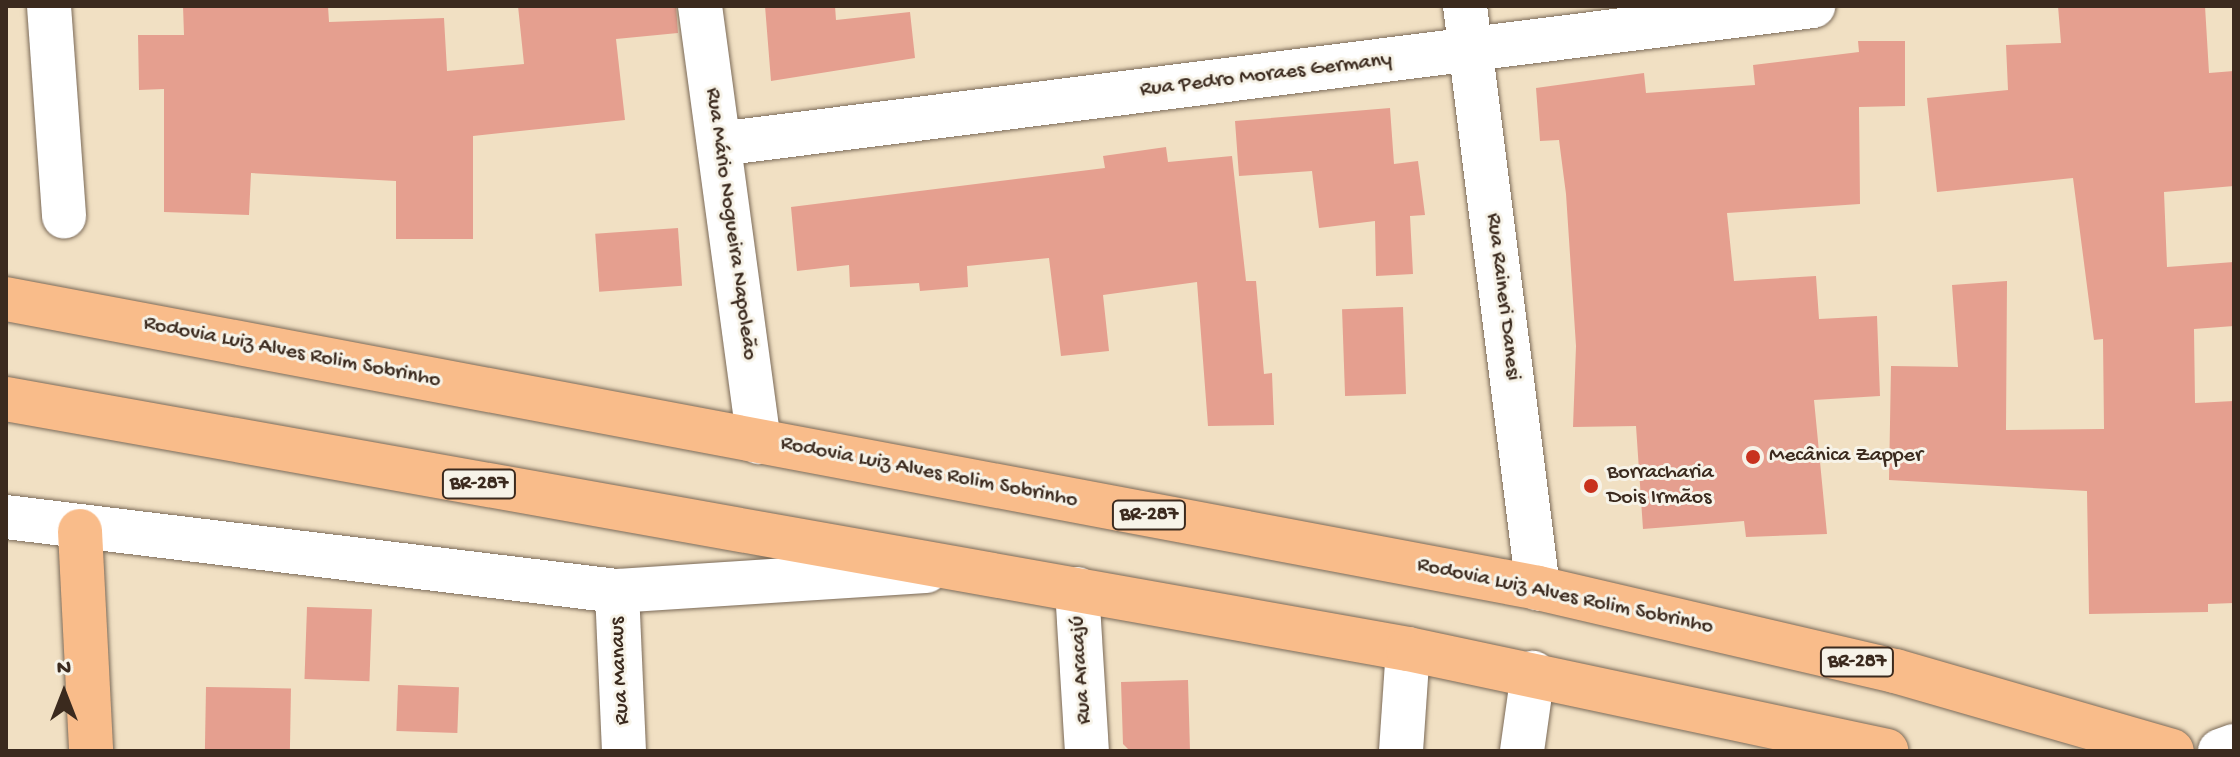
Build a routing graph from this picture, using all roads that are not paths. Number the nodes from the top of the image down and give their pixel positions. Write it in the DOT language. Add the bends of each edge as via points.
graph roads {
  1 [pos="49,6"];
  2 [pos="700,6"];
  3 [pos="1465,6"];
  4 [pos="1813,6"];
  5 [pos="1470,51"];
  6 [pos="719,144"];
  7 [pos="64,216"];
  8 [pos="6,299"];
  9 [pos="6,399"];
  10 [pos="759,442"];
  11 [pos="6,517"];
  12 [pos="80,531"];
  13 [pos="951,570"];
  14 [pos="1538,588"];
  15 [pos="1077,589"];
  16 [pos="617,591"];
  17 [pos="1408,649"];
  18 [pos="1533,673"];
  19 [pos="2234,746"];
  20 [pos="91,751"];
  21 [pos="624,751"];
  22 [pos="1087,751"];
  23 [pos="1401,751"];
  24 [pos="1522,751"];
  25 [pos="1886,751"];
  26 [pos="2172,751"];
  27 [pos="2220,751"];
  1 -- 7 [label="street"];
  2 -- 6 [label="street, Rua Mário Nogueira Napoleão"];
  3 -- 5 [label="street, Rua Raineri Danesi"];
  4 -- 5 [label="street, Rua Pedro Moraes Germany"];
  5 -- 6 [label="street, Rua Pedro Moraes Germany"];
  5 -- 14 [label="street, Rua Raineri Danesi"];
  6 -- 10 [label="street, Rua Mário Nogueira Napoleão"];
  8 -- 10 [label="main road, Rodovia Luiz Alves Rolim Sobrinho / BR-287"];
  9 -- 13 [label="main road, BR-287"];
  10 -- 14 [label="main road, Rodovia Luiz Alves Rolim Sobrinho / BR-287"];
  11 -- 12 [label="street"];
  12 -- 16 [label="street"];
  12 -- 20 [label="main road"];
  13 -- 15 [label="main road, BR-287"];
  13 -- 16 [label="street"];
  14 -- 26 [label="main road, Rodovia Luiz Alves Rolim Sobrinho / BR-287" via="1895,671"];
  15 -- 17 [label="main road, BR-287"];
  15 -- 22 [label="street, Rua Aracajú"];
  16 -- 21 [label="street, Rua Manaus"];
  17 -- 18 [label="main road, BR-287"];
  17 -- 23 [label="street"];
  18 -- 24 [label="street"];
  18 -- 25 [label="main road, BR-287"];
  19 -- 27 [label="street"];
}
